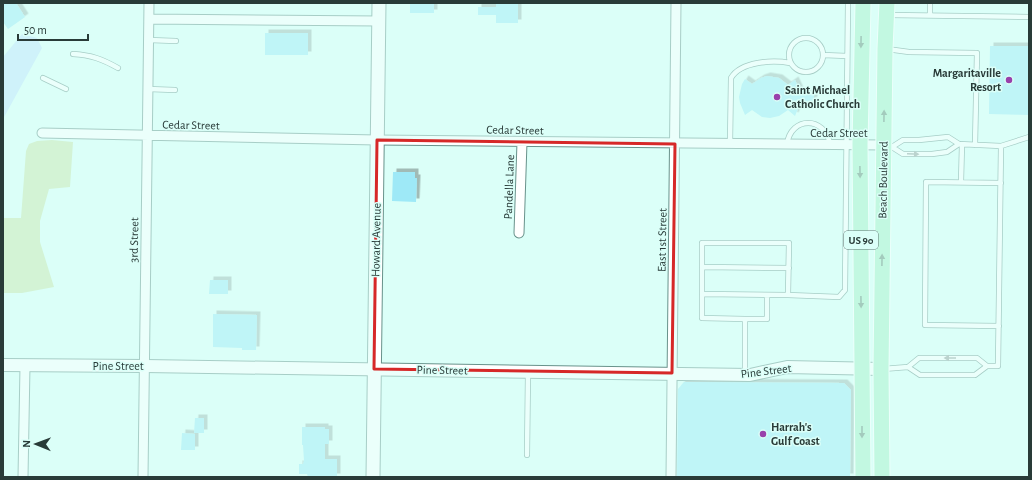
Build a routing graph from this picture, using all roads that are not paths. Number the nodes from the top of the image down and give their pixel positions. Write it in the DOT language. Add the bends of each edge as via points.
graph roads {
  1 [pos="149,3"];
  2 [pos="379,3"];
  3 [pos="676,3"];
  4 [pos="848,3"];
  5 [pos="863,3"];
  6 [pos="930,3"];
  7 [pos="886,9"];
  8 [pos="930,15"];
  9 [pos="1029,17"];
  10 [pos="149,19"];
  11 [pos="379,21"];
  12 [pos="148,40"];
  13 [pos="176,41"];
  14 [pos="885,49"];
  15 [pos="73,54"];
  16 [pos="823,55"];
  17 [pos="847,56"];
  18 [pos="790,63"];
  19 [pos="118,68"];
  20 [pos="43,78"];
  21 [pos="66,89"];
  22 [pos="148,89"];
  23 [pos="175,90"];
  24 [pos="42,133"];
  25 [pos="147,136"];
  26 [pos="1029,137"];
  27 [pos="377,140"];
  28 [pos="522,142"];
  29 [pos="675,144"];
  30 [pos="730,144"];
  31 [pos="787,144"];
  32 [pos="830,144"];
  33 [pos="853,144"];
  34 [pos="961,144"];
  35 [pos="975,145"];
  36 [pos="888,146"];
  37 [pos="1001,146"];
  38 [pos="961,182"];
  39 [pos="1001,183"];
  40 [pos="519,233"];
  41 [pos="702,267"];
  42 [pos="789,268"];
  43 [pos="702,294"];
  44 [pos="767,295"];
  45 [pos="788,295"];
  46 [pos="745,319"];
  47 [pos="999,326"];
  48 [pos="3,366"];
  49 [pos="25,366"];
  50 [pos="144,366"];
  51 [pos="987,366"];
  52 [pos="908,367"];
  53 [pos="374,369"];
  54 [pos="862,369"];
  55 [pos="881,369"];
  56 [pos="528,371"];
  57 [pos="672,373"];
  58 [pos="744,375"];
  59 [pos="527,455"];
  60 [pos="23,477"];
  61 [pos="143,477"];
  62 [pos="372,477"];
  63 [pos="671,477"];
  64 [pos="863,477"];
  65 [pos="882,477"];
  1 -- 10 [label="street, 3rd Street"];
  2 -- 11 [label="main road, Howard Avenue"];
  3 -- 29 [label="street, East 1st Street"];
  4 -- 17 [label="lane"];
  5 -- 33 [label="main road, Beach Boulevard / US 90, one-way"];
  6 -- 8 [label="lane"];
  7 -- 8 [label="lane" via="904,16"];
  7 -- 14 [label="main road, Beach Boulevard / US 90"];
  8 -- 9 [label="lane"];
  10 -- 11 [label="street"];
  10 -- 12 [label="street, 3rd Street"];
  11 -- 27 [label="main road, Howard Avenue"];
  12 -- 13 [label="lane"];
  12 -- 22 [label="street, 3rd Street"];
  14 -- 35 [label="lane" via="977,53"];
  36 -- 14 [label="main road, Beach Boulevard / US 90, one-way"];
  15 -- 19 [label="lane" via="89,55"];
  16 -- 17 [label="lane"];
  16 -- 18 [label="lane" via="820,65 812,72 797,70"];
  16 -- 18 [label="lane" via="817,42 802,39 792,46 789,54"];
  17 -- 33 [label="lane"];
  18 -- 30 [label="lane" via="764,62 734,72 731,78"];
  20 -- 21 [label="lane"];
  22 -- 23 [label="lane"];
  22 -- 25 [label="street, 3rd Street"];
  24 -- 25 [label="street, Cedar Street"];
  25 -- 27 [label="street, Cedar Street"];
  25 -- 50 [label="street, 3rd Street"];
  26 -- 37 [label="lane"];
  27 -- 28 [label="street, Cedar Street"];
  27 -- 53 [label="main road, Howard Avenue"];
  28 -- 29 [label="street, Cedar Street"];
  28 -- 40 [label="street, Pandella Lane"];
  29 -- 30 [label="street, Cedar Street"];
  29 -- 57 [label="street, East 1st Street"];
  30 -- 31 [label="street, Cedar Street"];
  31 -- 32 [label="street, Cedar Street"];
  31 -- 32 [label="lane" via="792,130 812,123 823,128"];
  32 -- 33 [label="street, Cedar Street"];
  33 -- 36 [label="street, Cedar Street"];
  33 -- 45 [label="lane" via="845,290 839,297"];
  33 -- 54 [label="main road, Beach Boulevard / US 90, one-way"];
  34 -- 35 [label="lane"];
  34 -- 36 [label="lane" via="948,137 903,140"];
  36 -- 34 [label="lane, one-way" via="903,154 932,154 947,152"];
  34 -- 38 [label="lane"];
  35 -- 37 [label="lane"];
  55 -- 36 [label="main road, Beach Boulevard / US 90, one-way"];
  37 -- 39 [label="lane"];
  38 -- 39 [label="lane"];
  38 -- 47 [label="lane" via="926,182 925,325"];
  39 -- 47 [label="lane"];
  41 -- 42 [label="lane"];
  41 -- 42 [label="lane" via="702,243 790,243"];
  41 -- 43 [label="lane"];
  42 -- 45 [label="lane"];
  43 -- 44 [label="lane"];
  43 -- 46 [label="lane" via="702,318"];
  44 -- 45 [label="lane"];
  44 -- 46 [label="lane" via="767,319"];
  46 -- 58 [label="lane"];
  47 -- 51 [label="lane" via="998,366"];
  48 -- 49 [label="street, Pine Street"];
  49 -- 50 [label="street, Pine Street"];
  49 -- 60 [label="street"];
  50 -- 53 [label="street, Pine Street"];
  50 -- 61 [label="street, 3rd Street"];
  51 -- 52 [label="lane" via="976,375 920,375"];
  51 -- 52 [label="lane, one-way" via="977,358 920,358"];
  52 -- 55 [label="lane"];
  53 -- 56 [label="street, Pine Street"];
  53 -- 62 [label="main road, Howard Avenue"];
  54 -- 55 [label="street, Pine Street"];
  54 -- 58 [label="street, Pine Street" via="787,367"];
  54 -- 64 [label="main road, Beach Boulevard / US 90, one-way"];
  55 -- 65 [label="main road, Beach Boulevard / US 90"];
  56 -- 57 [label="street, Pine Street"];
  56 -- 59 [label="lane"];
  57 -- 58 [label="street, Pine Street"];
  57 -- 63 [label="street, East 1st Street"];
}
